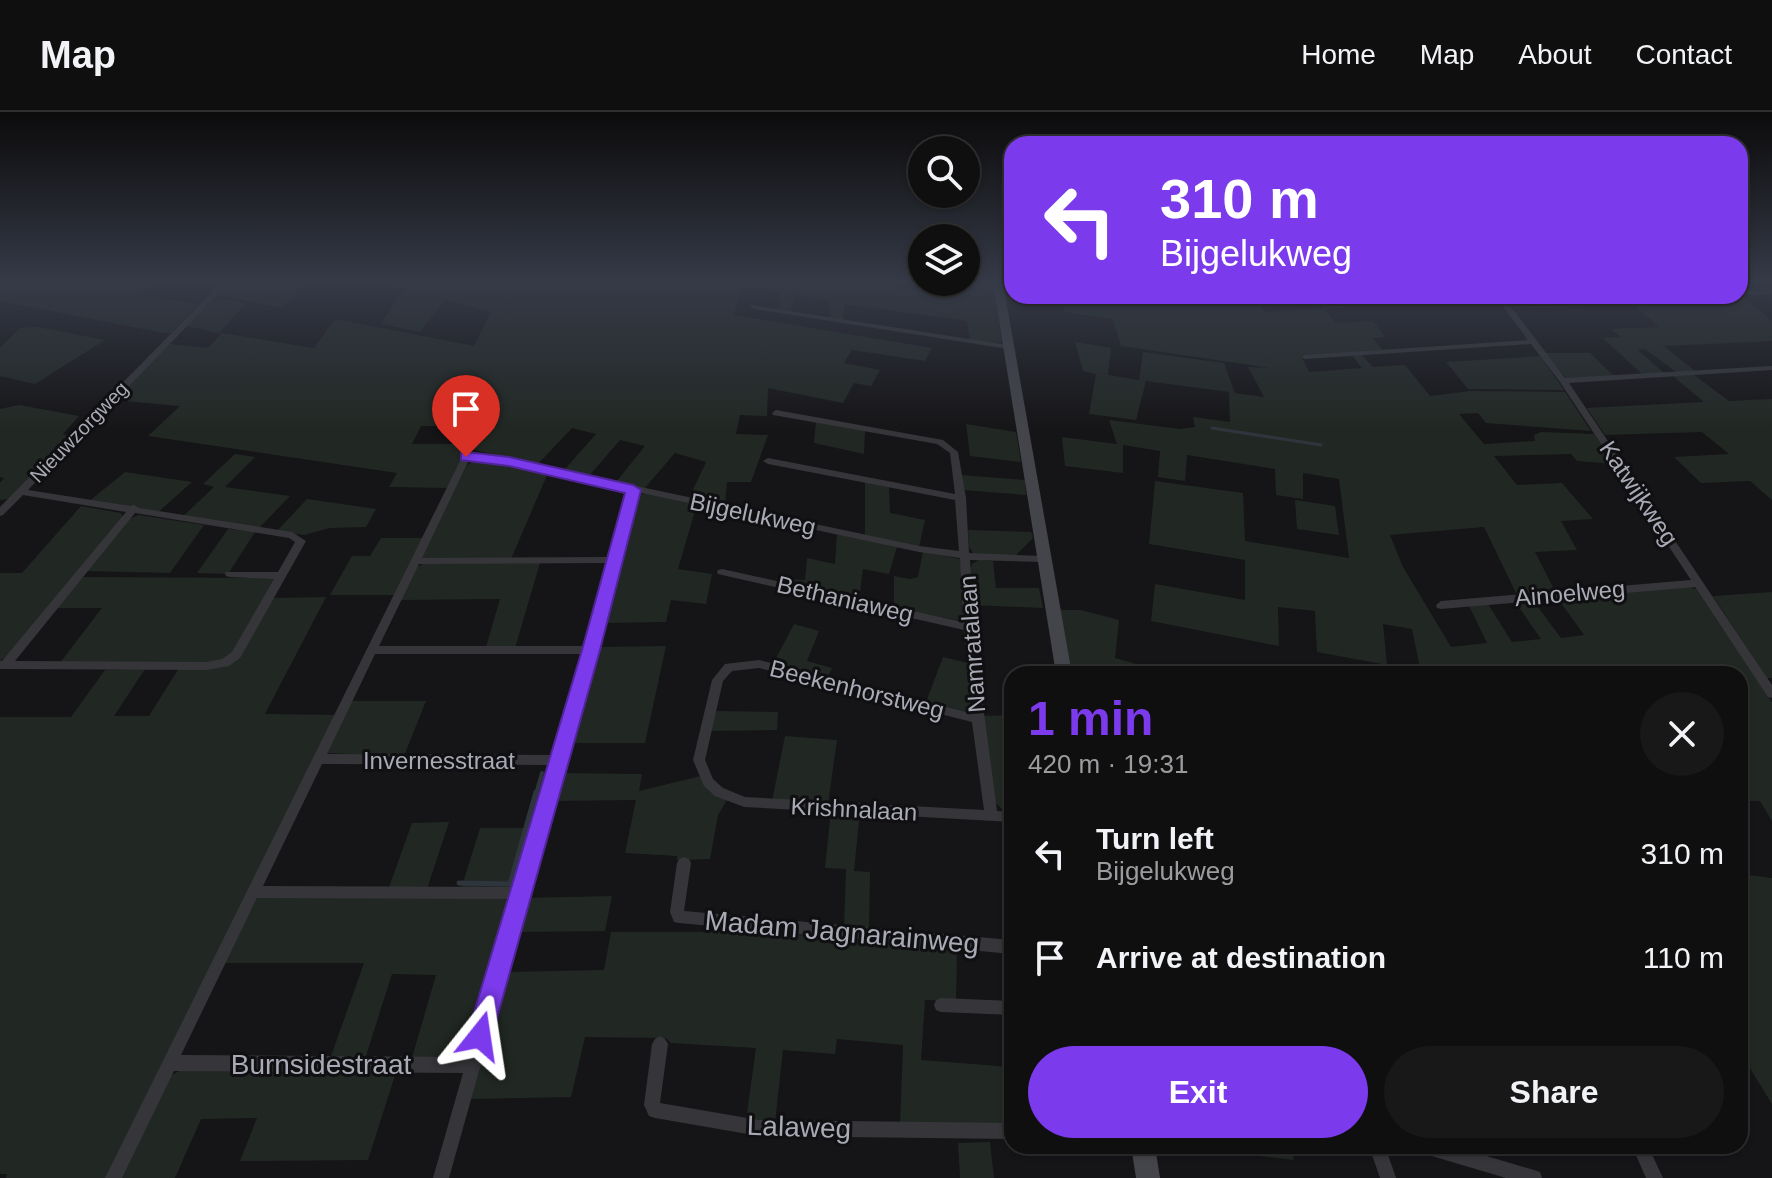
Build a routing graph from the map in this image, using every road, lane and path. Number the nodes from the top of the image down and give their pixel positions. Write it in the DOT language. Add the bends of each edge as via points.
graph roads {
  1 [pos="176,333"];
  2 [pos="917,333"];
  3 [pos="1006,333"];
  4 [pos="1526,333"];
  5 [pos="1533,342"];
  6 [pos="1008,347"];
  7 [pos="1305,357"];
  8 [pos="1772,368"];
  9 [pos="1563,381"];
  10 [pos="776,413"];
  11 [pos="768,461"];
  12 [pos="633,490"];
  13 [pos="20,492"];
  14 [pos="961,498"];
  15 [pos="134,508"];
  16 [pos="0,513"];
  17 [pos="966,556"];
  18 [pos="1042,559"];
  19 [pos="615,560"];
  20 [pos="415,561"];
  21 [pos="722,572"];
  22 [pos="230,574"];
  23 [pos="281,576"];
  24 [pos="1698,583"];
  25 [pos="1441,605"];
  26 [pos="969,627"];
  27 [pos="371,650"];
  28 [pos="591,650"];
  29 [pos="2,665"];
  30 [pos="1062,666"];
  31 [pos="1772,694"];
  32 [pos="977,719"];
  33 [pos="318,759"];
  34 [pos="560,760"];
  35 [pos="719,792"];
  36 [pos="991,816"];
  37 [pos="1004,817"];
  38 [pos="684,863"];
  39 [pos="253,892"];
  40 [pos="519,893"];
  41 [pos="1004,946"];
  42 [pos="941,1005"];
  43 [pos="1004,1008"];
  44 [pos="660,1044"];
  45 [pos="170,1063"];
  46 [pos="472,1065"];
  47 [pos="1004,1131"];
  48 [pos="1144,1154"];
  49 [pos="1380,1154"];
  50 [pos="1452,1154"];
  51 [pos="1644,1154"];
  52 [pos="113,1178"];
  53 [pos="441,1178"];
  54 [pos="1148,1178"];
  55 [pos="1388,1178"];
  56 [pos="1534,1178"];
  57 [pos="1655,1178"];
  1 -- 13 [label="street, Nieuwzorgweg"];
  2 -- 6 [label="street"];
  3 -- 6 [label="street"];
  4 -- 5 [label="street, Katwijkweg"];
  5 -- 7 [label="street"];
  5 -- 9 [label="street, Katwijkweg"];
  6 -- 18 [label="street"];
  8 -- 9 [label="street"];
  9 -- 24 [label="street, Katwijkweg"];
  10 -- 14 [label="street, Namratalaan" via="940,442 954,452"];
  11 -- 14 [label="street"];
  12 -- 17 [label="street, Bijgelukweg"];
  12 -- 19 [label="street"];
  12 -- 20 [label="street, Bijgelukweg" via="466,457"];
  13 -- 15 [label="street"];
  13 -- 16 [label="street, Nieuwzorgweg"];
  14 -- 17 [label="street, Namratalaan"];
  15 -- 23 [label="street" via="299,537 299,549"];
  15 -- 29 [label="street"];
  17 -- 18 [label="street, Bijgelukweg"];
  17 -- 26 [label="street, Namratalaan"];
  18 -- 30 [label="street"];
  19 -- 20 [label="street"];
  19 -- 28 [label="street"];
  20 -- 27 [label="street"];
  21 -- 26 [label="street, Bethaniaweg"];
  22 -- 23 [label="street"];
  23 -- 29 [label="street" via="236,655 225,663"];
  24 -- 25 [label="street, Ainoelweg"];
  24 -- 31 [label="street, Katwijkweg"];
  26 -- 32 [label="street, Namratalaan"];
  27 -- 28 [label="street"];
  27 -- 33 [label="street"];
  28 -- 34 [label="street"];
  32 -- 35 [label="street, Beekenhorstweg" via="759,664 736,664 718,680 699,760 708,782"];
  32 -- 36 [label="street, Namratalaan"];
  33 -- 34 [label="street, Invernesstraat"];
  33 -- 39 [label="street"];
  34 -- 40 [label="street"];
  35 -- 36 [label="street, Krishnalaan" via="757,804"];
  36 -- 37 [label="street"];
  38 -- 41 [label="street, Madam Jagnarainweg" via="679,917"];
  39 -- 40 [label="street"];
  39 -- 45 [label="street"];
  40 -- 46 [label="street"];
  42 -- 43 [label="street"];
  44 -- 47 [label="street, Lalaweg" via="655,1110 759,1128"];
  45 -- 46 [label="street, Burnsidestraat"];
  45 -- 52 [label="street"];
  46 -- 53 [label="street"];
  48 -- 54 [label="street"];
  49 -- 55 [label="street"];
  50 -- 56 [label="street"];
  51 -- 57 [label="street"];
}
